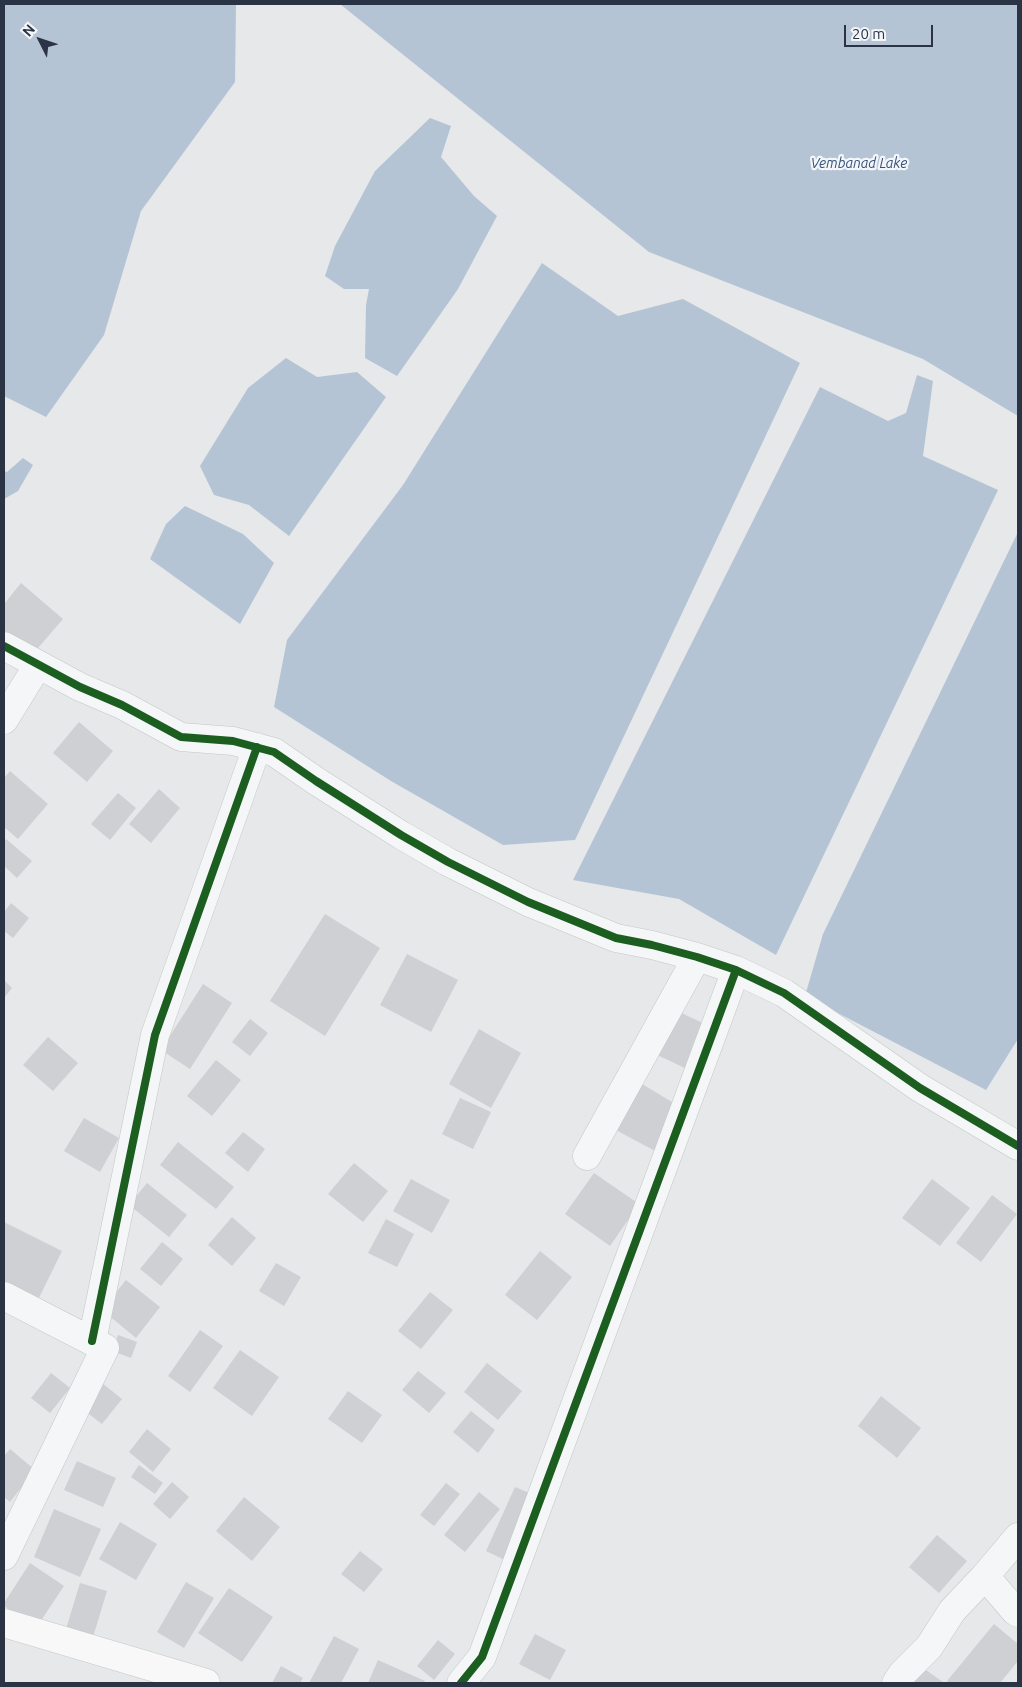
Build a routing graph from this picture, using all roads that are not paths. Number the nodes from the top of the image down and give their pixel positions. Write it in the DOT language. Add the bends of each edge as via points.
graph roads {
  1 [pos="4,646"];
  2 [pos="38,665"];
  3 [pos="4,720"];
  4 [pos="257,747"];
  5 [pos="697,956"];
  6 [pos="736,970"];
  7 [pos="1018,1146"];
  8 [pos="588,1156"];
  9 [pos="4,1296"];
  10 [pos="92,1341"];
  11 [pos="1018,1537"];
  12 [pos="4,1556"];
  13 [pos="985,1576"];
  14 [pos="1018,1613"];
  15 [pos="4,1623"];
  16 [pos="164,1678"];
  17 [pos="206,1683"];
  18 [pos="461,1683"];
  19 [pos="896,1683"];
  1 -- 2 [label="street"];
  2 -- 3 [label="street"];
  2 -- 4 [label="street" via="181,737 233,741"];
  4 -- 5 [label="street" via="274,752 378,822 528,902 616,938"];
  4 -- 10 [label="street" via="155,1035"];
  5 -- 6 [label="street"];
  5 -- 8 [label="street"];
  6 -- 7 [label="street" via="784,993 913,1083"];
  6 -- 18 [label="street" via="482,1657"];
  9 -- 10 [label="street"];
  10 -- 12 [label="street" via="105,1348"];
  11 -- 13 [label="street"];
  13 -- 14 [label="street"];
  13 -- 19 [label="street" via="952,1611 929,1647"];
  15 -- 16 [label="main road"];
  16 -- 17 [label="main road"];
}
